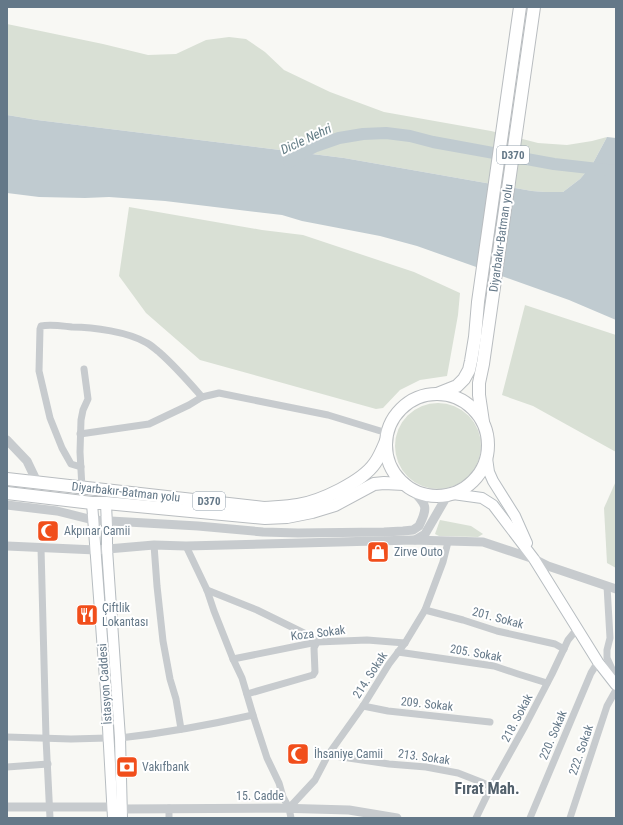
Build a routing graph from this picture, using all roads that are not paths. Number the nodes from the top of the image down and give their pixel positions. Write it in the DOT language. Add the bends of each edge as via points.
graph roads {
  1 [pos="520,7"];
  2 [pos="534,7"];
  3 [pos="84,369"];
  4 [pos="437,394"];
  5 [pos="202,397"];
  6 [pos="482,422"];
  7 [pos="80,434"];
  8 [pos="387,437"];
  9 [pos="7,440"];
  10 [pos="487,458"];
  11 [pos="81,467"];
  12 [pos="7,479"];
  13 [pos="37,482"];
  14 [pos="82,488"];
  15 [pos="409,488"];
  16 [pos="7,493"];
  17 [pos="450,495"];
  18 [pos="92,503"];
  19 [pos="106,503"];
  20 [pos="7,505"];
  21 [pos="93,520"];
  22 [pos="107,520"];
  23 [pos="414,540"];
  24 [pos="448,542"];
  25 [pos="154,545"];
  26 [pos="7,546"];
  27 [pos="186,546"];
  28 [pos="41,548"];
  29 [pos="107,549"];
  30 [pos="96,550"];
  31 [pos="534,559"];
  32 [pos="607,586"];
  33 [pos="616,589"];
  34 [pos="207,590"];
  35 [pos="425,610"];
  36 [pos="577,629"];
  37 [pos="613,639"];
  38 [pos="317,642"];
  39 [pos="405,643"];
  40 [pos="564,649"];
  41 [pos="398,652"];
  42 [pos="233,659"];
  43 [pos="598,662"];
  44 [pos="614,682"];
  45 [pos="548,683"];
  46 [pos="616,690"];
  47 [pos="247,694"];
  48 [pos="363,706"];
  49 [pos="253,715"];
  50 [pos="490,722"];
  51 [pos="181,729"];
  52 [pos="7,737"];
  53 [pos="46,738"];
  54 [pos="108,738"];
  55 [pos="120,738"];
  56 [pos="328,755"];
  57 [pos="48,764"];
  58 [pos="7,767"];
  59 [pos="491,787"];
  60 [pos="7,807"];
  61 [pos="50,807"];
  62 [pos="168,808"];
  63 [pos="289,808"];
  64 [pos="119,812"];
  65 [pos="370,816"];
  66 [pos="50,818"];
  67 [pos="113,818"];
  68 [pos="169,818"];
  69 [pos="291,818"];
  70 [pos="397,818"];
  71 [pos="476,818"];
  72 [pos="530,818"];
  73 [pos="570,818"];
  1 -- 4 [label="highway, Diyarbakır-Batman yolu / D370" via="472,361 464,379 457,386"];
  2 -- 6 [label="highway, Diyarbakır-Batman yolu / D370" via="479,383"];
  3 -- 7 [label="street" via="88,399 80,420"];
  4 -- 6 [label="highway" via="454,397 469,405"];
  4 -- 8 [label="highway" via="420,397 405,405 394,417"];
  5 -- 7 [label="street" via="149,424"];
  5 -- 8 [label="street" via="219,393 328,415"];
  5 -- 11 [label="street" via="172,363 147,343 124,333 84,327 41,326 39,371 50,418 71,464"];
  6 -- 10 [label="highway" via="487,432"];
  7 -- 11 [label="street"];
  8 -- 14 [label="highway, Diyarbakır-Batman yolu / D370" via="375,464 364,475 330,495 299,505 264,508"];
  8 -- 15 [label="highway" via="386,450 390,466 400,481"];
  9 -- 13 [label="street" via="27,460"];
  10 -- 17 [label="highway" via="476,480 463,490"];
  10 -- 31 [label="main road" via="493,481 515,516"];
  11 -- 14 [label="street"];
  12 -- 13 [label="highway, Diyarbakır-Batman yolu / D370"];
  13 -- 14 [label="highway, Diyarbakır-Batman yolu / D370"];
  15 -- 17 [label="highway" via="430,496"];
  15 -- 19 [label="highway, Diyarbakır-Batman yolu / D370" via="384,483 374,484 335,505 288,517 266,518"];
  15 -- 22 [label="street" via="424,502 425,510 420,526 413,530 264,532"];
  16 -- 18 [label="highway, Diyarbakır-Batman yolu / D370"];
  17 -- 23 [label="street" via="425,534"];
  17 -- 31 [label="main road" via="482,498 493,505"];
  18 -- 19 [label="highway, Diyarbakır-Batman yolu / D370"];
  18 -- 21 [label="main road, İstasyon Caddesi"];
  19 -- 22 [label="main road, İstasyon Caddesi"];
  20 -- 21 [label="street" via="57,511"];
  21 -- 22 [label="street"];
  21 -- 30 [label="main road, İstasyon Caddesi"];
  22 -- 29 [label="main road, İstasyon Caddesi"];
  23 -- 24 [label="street"];
  23 -- 27 [label="street"];
  24 -- 31 [label="street" via="483,542"];
  24 -- 35 [label="street, 214. Sokak"];
  25 -- 27 [label="street"];
  25 -- 29 [label="street"];
  25 -- 51 [label="street" via="163,641"];
  26 -- 28 [label="street"];
  27 -- 34 [label="street"];
  28 -- 30 [label="street"];
  28 -- 53 [label="street"];
  29 -- 30 [label="street"];
  29 -- 55 [label="main road, İstasyon Caddesi"];
  30 -- 54 [label="main road, İstasyon Caddesi"];
  31 -- 32 [label="street"];
  31 -- 36 [label="main road"];
  32 -- 33 [label="street"];
  32 -- 37 [label="street"];
  34 -- 38 [label="street" via="257,610"];
  34 -- 42 [label="street"];
  35 -- 39 [label="street, 214. Sokak"];
  35 -- 40 [label="street, 201. Sokak" via="497,631 556,644"];
  36 -- 40 [label="street, 218. Sokak"];
  36 -- 43 [label="main road"];
  37 -- 44 [label="street" via="607,650 607,658"];
  38 -- 39 [label="street, Koza Sokak" via="367,640"];
  38 -- 42 [label="street, Koza Sokak"];
  38 -- 47 [label="street" via="314,648 313,675"];
  39 -- 41 [label="street, 214. Sokak"];
  40 -- 45 [label="street, 218. Sokak"];
  41 -- 45 [label="street, 205. Sokak" via="494,666"];
  41 -- 48 [label="street, 214. Sokak"];
  42 -- 47 [label="street"];
  43 -- 44 [label="main road"];
  43 -- 72 [label="street, 220. Sokak" via="591,673"];
  45 -- 59 [label="street, 218. Sokak"];
  46 -- 73 [label="street, 222. Sokak" via="607,706"];
  47 -- 49 [label="street"];
  48 -- 50 [label="street, 209. Sokak"];
  48 -- 56 [label="street, 214. Sokak"];
  49 -- 51 [label="street"];
  49 -- 63 [label="street" via="267,758"];
  51 -- 55 [label="street"];
  52 -- 53 [label="street"];
  53 -- 54 [label="street"];
  53 -- 57 [label="street"];
  54 -- 64 [label="main road, İstasyon Caddesi"];
  55 -- 64 [label="main road, İstasyon Caddesi"];
  56 -- 59 [label="street, 213. Sokak" via="458,773"];
  56 -- 63 [label="street, 214. Sokak" via="314,780"];
  57 -- 58 [label="street"];
  57 -- 61 [label="street"];
  59 -- 71 [label="street, 218. Sokak"];
  60 -- 61 [label="street, 15. Cadde"];
  61 -- 64 [label="street, 15. Cadde"];
  61 -- 66 [label="street"];
  62 -- 63 [label="street, 15. Cadde"];
  62 -- 64 [label="street, 15. Cadde"];
  62 -- 68 [label="street"];
  63 -- 65 [label="street, 15. Cadde" via="350,810"];
  63 -- 69 [label="street"];
  64 -- 67 [label="main road, İstasyon Caddesi"];
  65 -- 70 [label="street, 15. Cadde"];
}
